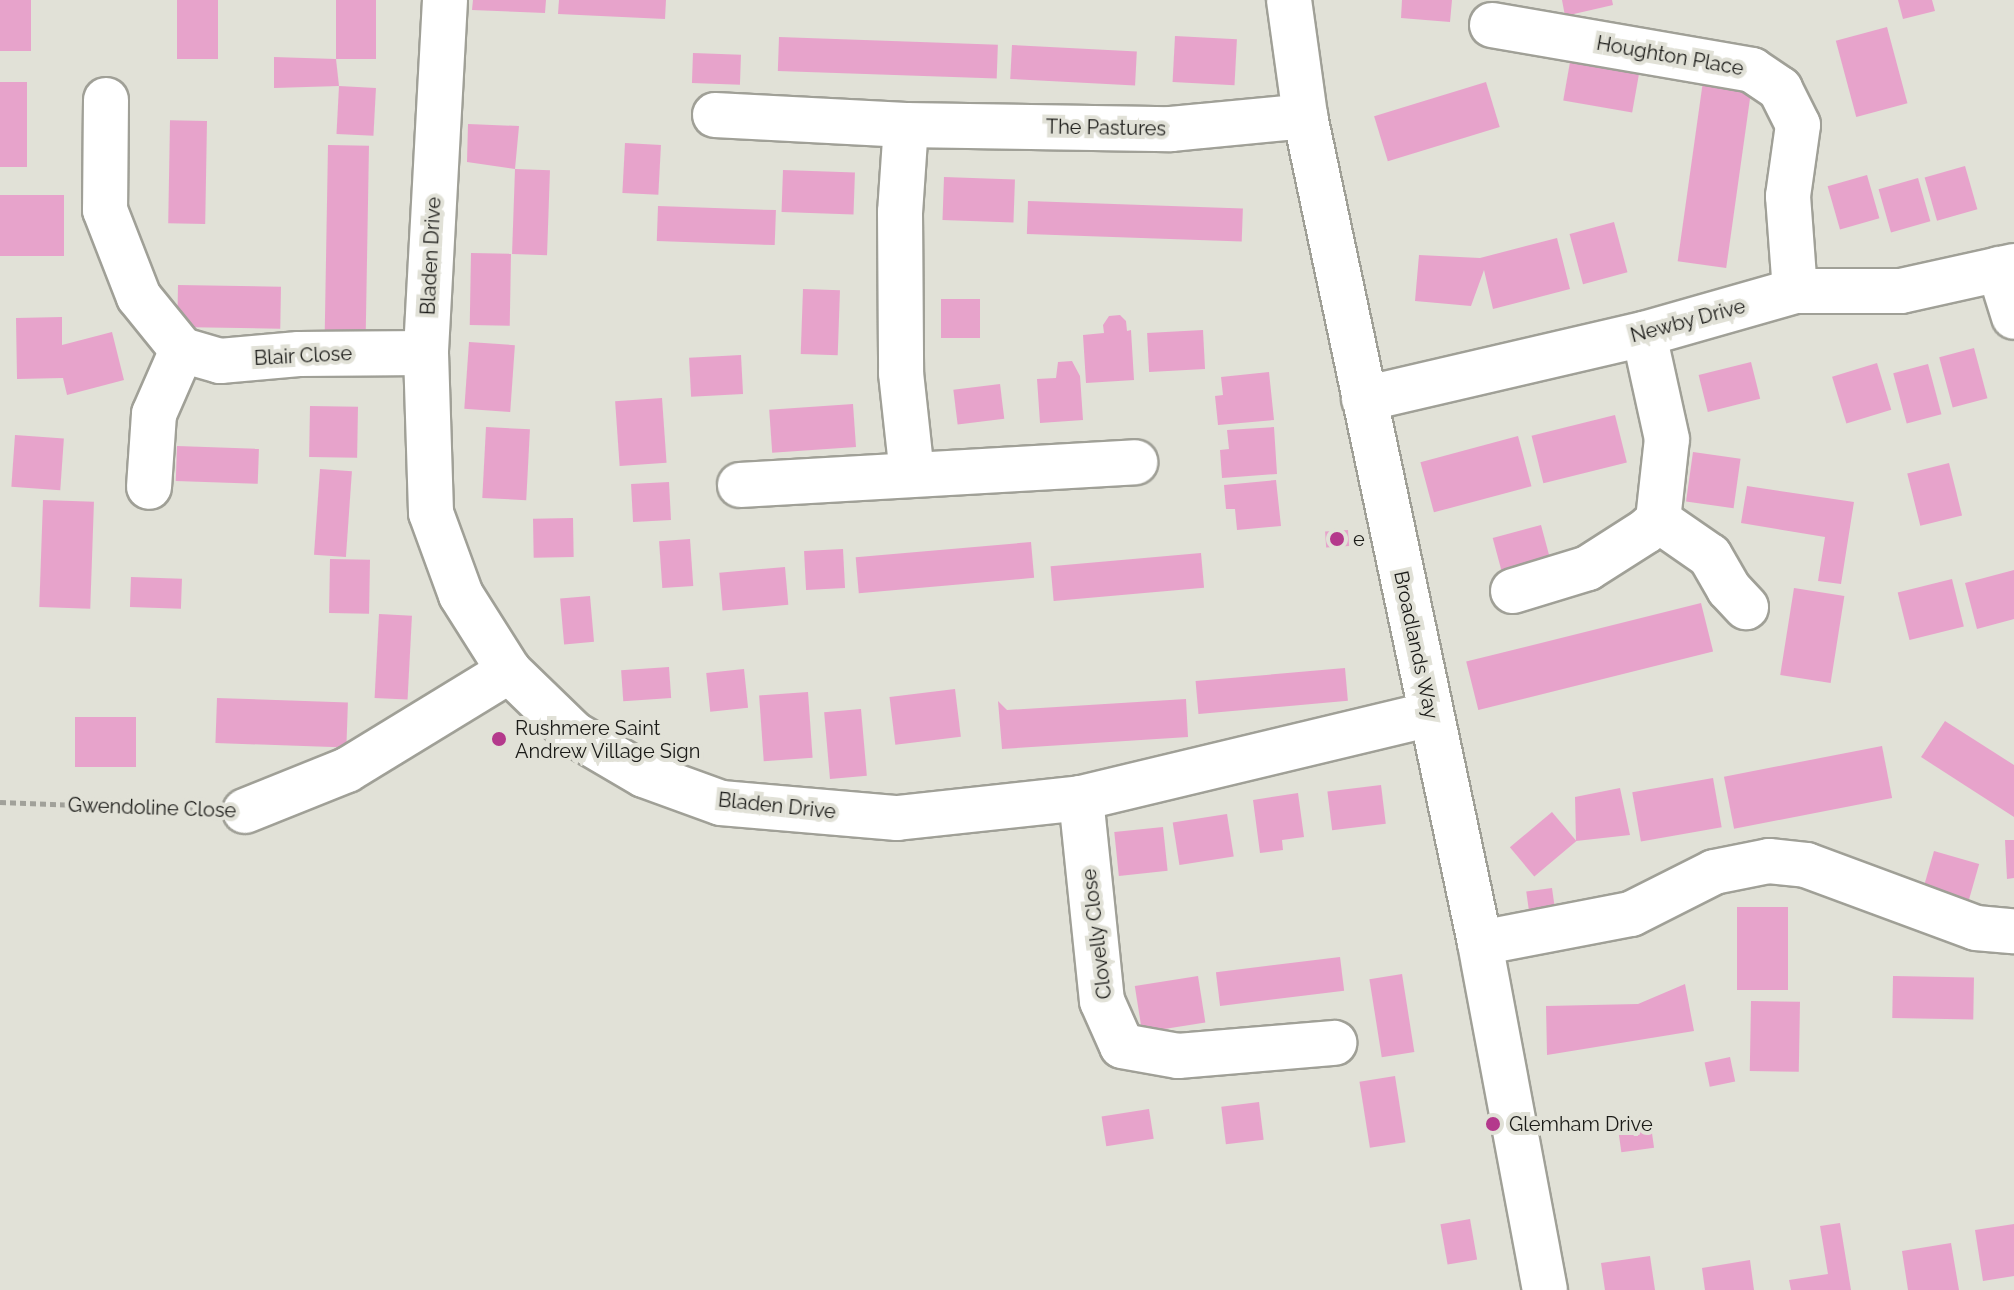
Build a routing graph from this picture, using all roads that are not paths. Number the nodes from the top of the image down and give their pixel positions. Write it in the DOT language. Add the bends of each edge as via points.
graph roads {
  1 [pos="445,0"];
  2 [pos="1289,0"];
  3 [pos="1492,25"];
  4 [pos="106,100"];
  5 [pos="715,115"];
  6 [pos="1305,116"];
  7 [pos="906,125"];
  8 [pos="2006,267"];
  9 [pos="1795,291"];
  10 [pos="2014,317"];
  11 [pos="1644,334"];
  12 [pos="182,350"];
  13 [pos="426,353"];
  14 [pos="1364,399"];
  15 [pos="1135,462"];
  16 [pos="912,474"];
  17 [pos="740,485"];
  18 [pos="149,487"];
  19 [pos="1658,520"];
  20 [pos="1513,591"];
  21 [pos="1746,607"];
  22 [pos="509,671"];
  23 [pos="1430,714"];
  24 [pos="1081,798"];
  25 [pos="245,811"];
  26 [pos="2014,931"];
  27 [pos="1480,943"];
  28 [pos="1334,1043"];
  29 [pos="1545,1290"];
  1 -- 13 [label="street, Bladen Drive"];
  2 -- 6 [label="street, Broadlands Way"];
  3 -- 9 [label="street, Houghton Place" via="1752,70 1780,89 1798,125 1788,196"];
  4 -- 12 [label="street" via="105,210 139,297"];
  5 -- 7 [label="street, The Pastures"];
  6 -- 7 [label="street, The Pastures" via="1171,129"];
  6 -- 14 [label="street, Broadlands Way"];
  7 -- 16 [label="street" via="900,212 901,373"];
  8 -- 9 [label="street, Newby Drive" via="1901,291"];
  8 -- 10 [label="street"];
  9 -- 11 [label="street, Newby Drive"];
  11 -- 14 [label="street, Newby Drive"];
  11 -- 19 [label="street" via="1667,439"];
  12 -- 13 [label="street, Blair Close" via="220,361"];
  12 -- 18 [label="street" via="154,414"];
  13 -- 22 [label="street, Bladen Drive" via="431,513 461,595"];
  14 -- 23 [label="street, Broadlands Way"];
  15 -- 16 [label="street"];
  16 -- 17 [label="street"];
  19 -- 20 [label="street" via="1588,568"];
  19 -- 21 [label="street" via="1710,556"];
  22 -- 24 [label="street, Bladen Drive" via="574,734 644,775 721,803 897,818"];
  22 -- 25 [label="street, Gwendoline Close" via="347,770"];
  23 -- 24 [label="street, Bladen Drive"];
  23 -- 27 [label="street, Broadlands Way"];
  24 -- 28 [label="street, Clovelly Close" via="1102,1001 1122,1046 1178,1056"];
  26 -- 27 [label="street" via="1976,928 1806,865 1769,861 1714,872 1631,914"];
  27 -- 29 [label="street, Broadlands Way"];
}
